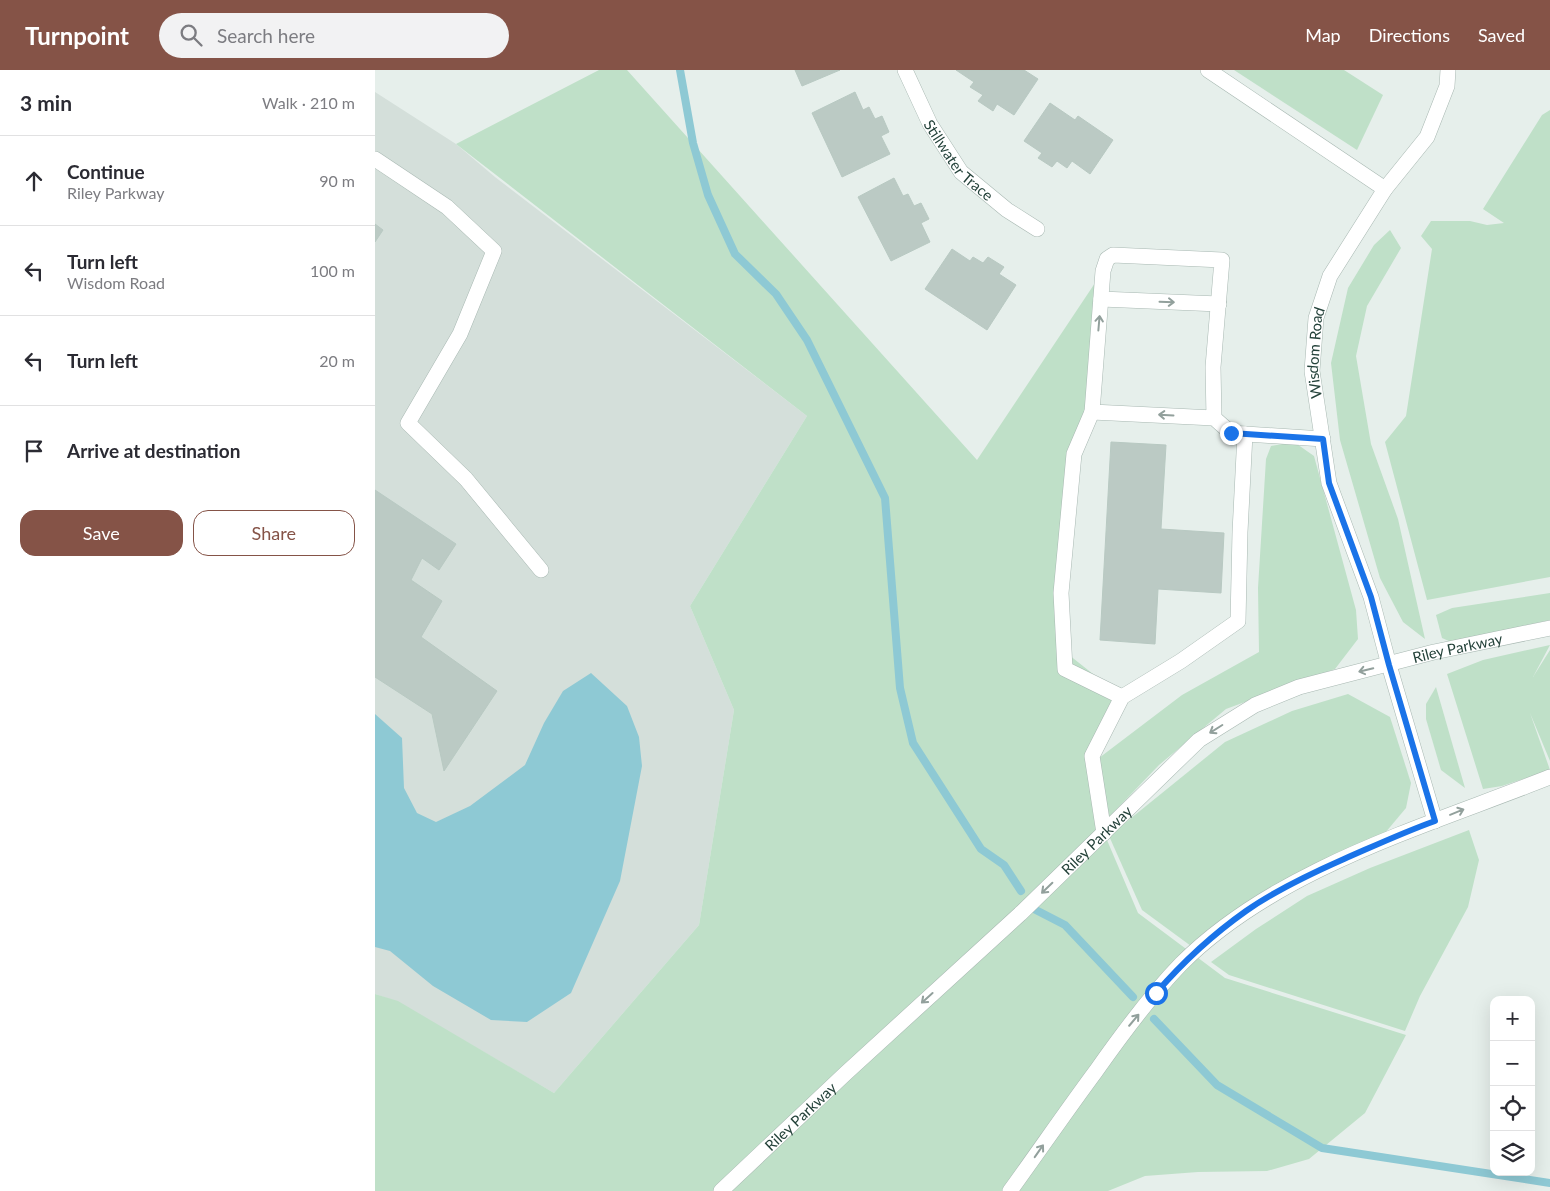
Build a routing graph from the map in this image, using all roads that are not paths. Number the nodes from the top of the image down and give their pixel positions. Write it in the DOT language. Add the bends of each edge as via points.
graph roads {
  1 [pos="905,70"];
  2 [pos="1208,70"];
  3 [pos="1448,70"];
  4 [pos="375,159"];
  5 [pos="1385,189"];
  6 [pos="1037,229"];
  7 [pos="1101,299"];
  8 [pos="1219,304"];
  9 [pos="1092,412"];
  10 [pos="1215,418"];
  11 [pos="1245,434"];
  12 [pos="1323,439"];
  13 [pos="541,570"];
  14 [pos="1550,628"];
  15 [pos="1389,665"];
  16 [pos="1122,698"];
  17 [pos="1550,777"];
  18 [pos="1435,821"];
  19 [pos="1104,833"];
  20 [pos="721,1191"];
  21 [pos="1011,1191"];
  1 -- 6 [label="street, Stillwater Trace" via="930,124 961,172 1007,210"];
  2 -- 5 [label="street"];
  3 -- 5 [label="street, Wisdom Road" via="1447,86 1427,136"];
  4 -- 13 [label="street" via="447,207 494,251 460,334 409,423 466,479"];
  5 -- 12 [label="street, Wisdom Road" via="1330,276 1316,318 1312,371"];
  7 -- 8 [label="street, one-way"];
  7 -- 8 [label="street" via="1103,271 1107,259 1113,255 1222,260"];
  9 -- 7 [label="street, one-way"];
  8 -- 10 [label="street" via="1213,367"];
  10 -- 9 [label="street, one-way"];
  9 -- 16 [label="street" via="1074,454 1061,593 1065,669"];
  10 -- 11 [label="street" via="1231,433"];
  11 -- 12 [label="street"];
  11 -- 16 [label="street" via="1238,621"];
  12 -- 15 [label="street, Wisdom Road" via="1329,483 1371,597"];
  14 -- 15 [label="street, Riley Parkway" via="1434,652"];
  15 -- 18 [label="street, Wisdom Road"];
  15 -- 19 [label="street, Riley Parkway, one-way" via="1299,687 1255,705 1199,740"];
  16 -- 19 [label="street" via="1092,756"];
  18 -- 17 [label="street, one-way"];
  21 -- 18 [label="street, one-way" via="1125,1030 1181,964 1214,935 1247,910 1303,878"];
  19 -- 20 [label="street, Riley Parkway, one-way"];
}
